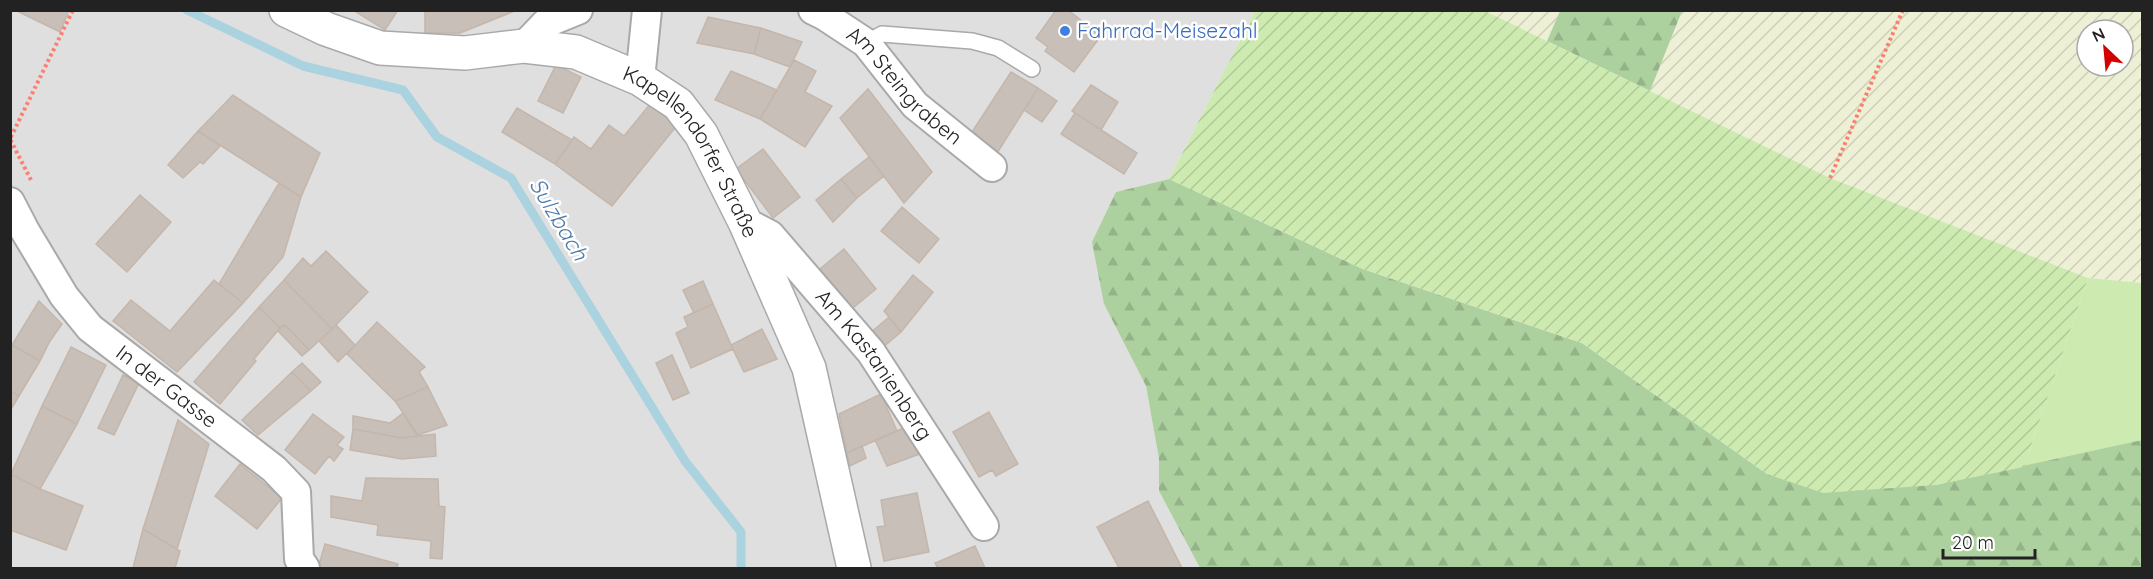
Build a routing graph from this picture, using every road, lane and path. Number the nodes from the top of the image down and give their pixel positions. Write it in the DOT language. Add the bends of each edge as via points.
graph roads {
  1 [pos="73,10"];
  2 [pos="286,10"];
  3 [pos="578,10"];
  4 [pos="646,10"];
  5 [pos="813,10"];
  6 [pos="1903,10"];
  7 [pos="866,43"];
  8 [pos="524,46"];
  9 [pos="1032,69"];
  10 [pos="640,79"];
  11 [pos="10,139"];
  12 [pos="992,167"];
  13 [pos="1830,178"];
  14 [pos="10,202"];
  15 [pos="745,222"];
  16 [pos="984,526"];
  17 [pos="305,568"];
  18 [pos="854,568"];
  1 -- 11 [label="path"];
  2 -- 8 [label="street, Kapellendorfer Straße" via="380,48 465,53"];
  3 -- 8 [label="street" via="546,23"];
  4 -- 10 [label="street"];
  5 -- 7 [label="street, Am Steingraben"];
  6 -- 13 [label="path"];
  7 -- 9 [label="lane" via="882,34 972,41 998,48"];
  7 -- 12 [label="street, Am Steingraben" via="915,105"];
  8 -- 10 [label="street, Kapellendorfer Straße" via="576,52"];
  10 -- 15 [label="street, Kapellendorfer Straße" via="678,104 701,134"];
  14 -- 17 [label="street, In der Gasse" via="64,296 90,328 274,469 296,492 299,559"];
  15 -- 16 [label="street, Am Kastanienberg" via="770,235 871,352"];
  15 -- 18 [label="street, Kapellendorfer Straße" via="809,368"];
}
